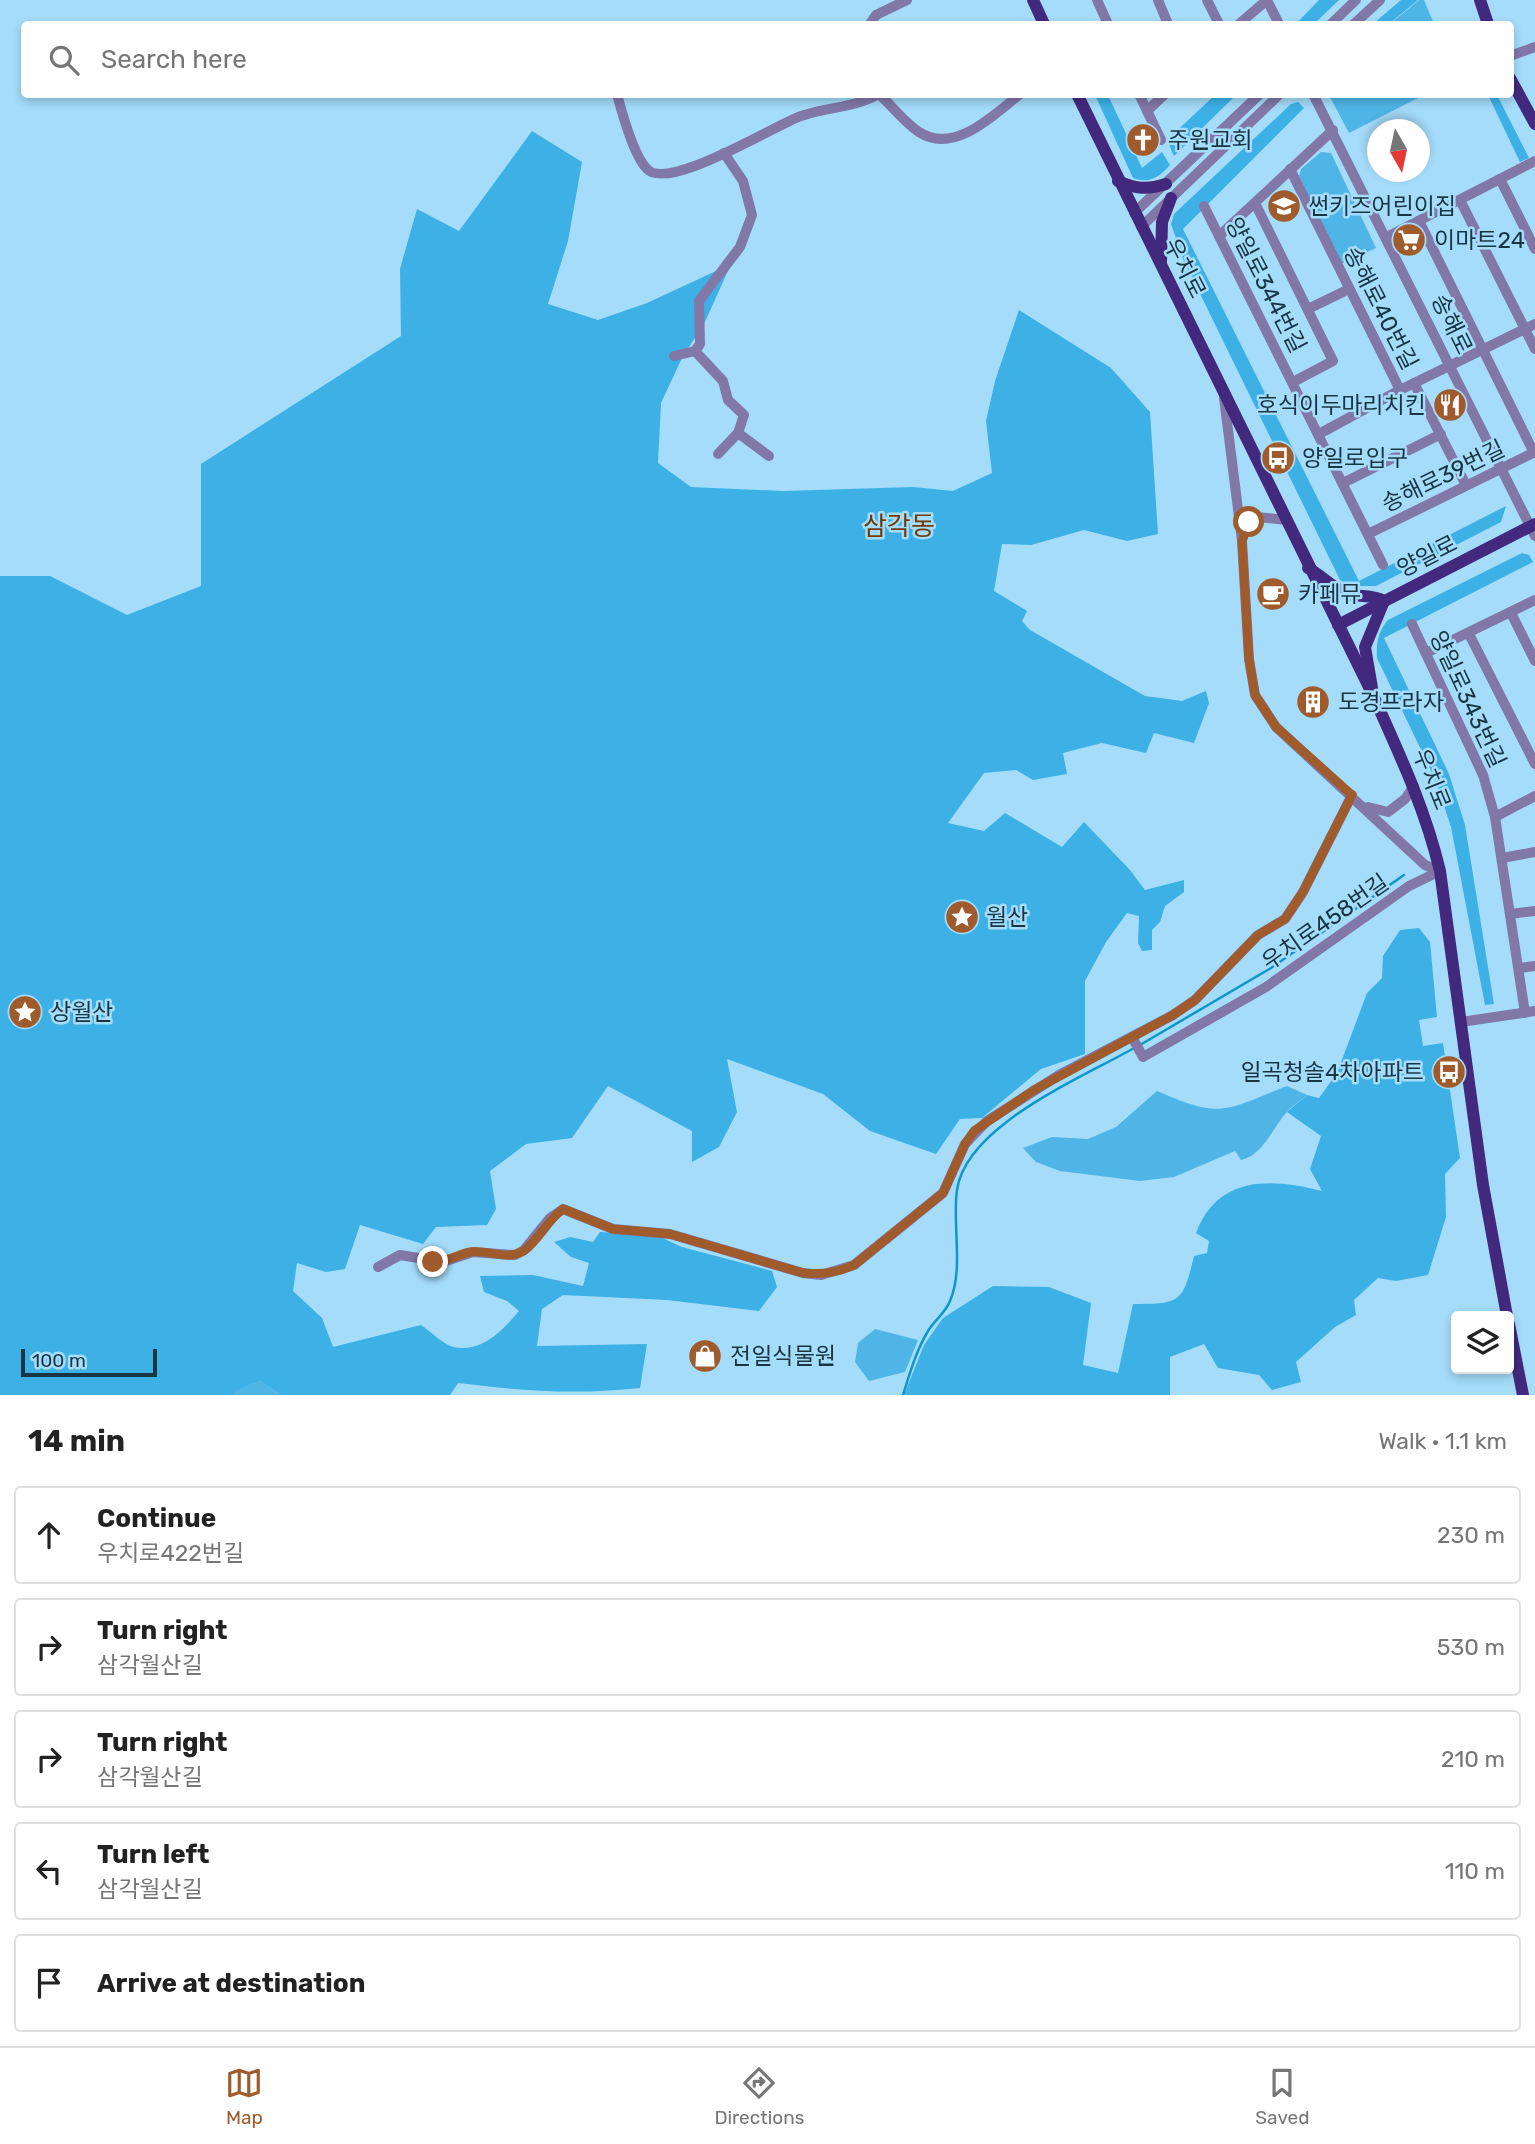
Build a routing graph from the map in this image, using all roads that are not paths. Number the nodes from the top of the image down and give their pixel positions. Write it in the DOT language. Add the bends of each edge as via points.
graph roads {
  1 [pos="907,0"];
  2 [pos="1033,0"];
  3 [pos="1097,0"];
  4 [pos="1158,0"];
  5 [pos="1207,0"];
  6 [pos="1267,0"];
  7 [pos="1356,0"];
  8 [pos="1380,0"];
  9 [pos="1479,0"];
  10 [pos="872,21"];
  11 [pos="1043,21"];
  12 [pos="1107,21"];
  13 [pos="1167,21"];
  14 [pos="1218,21"];
  15 [pos="1242,21"];
  16 [pos="1278,21"];
  17 [pos="1334,21"];
  18 [pos="1357,21"];
  19 [pos="1487,21"];
  20 [pos="1535,47"];
  21 [pos="1514,55"];
  22 [pos="1514,85"];
  23 [pos="618,98"];
  24 [pos="872,98"];
  25 [pos="883,98"];
  26 [pos="1014,98"];
  27 [pos="1079,98"];
  28 [pos="1141,98"];
  29 [pos="1161,98"];
  30 [pos="1256,98"];
  31 [pos="1276,98"];
  32 [pos="1315,98"];
  33 [pos="1147,111"];
  34 [pos="1535,124"];
  35 [pos="1332,130"];
  36 [pos="1161,140"];
  37 [pos="724,153"];
  38 [pos="1535,161"];
  39 [pos="1290,169"];
  40 [pos="1500,179"];
  41 [pos="1118,181"];
  42 [pos="1166,184"];
  43 [pos="1171,198"];
  44 [pos="1460,200"];
  45 [pos="1255,203"];
  46 [pos="1204,206"];
  47 [pos="1134,213"];
  48 [pos="1419,221"];
  49 [pos="1141,227"];
  50 [pos="1219,236"];
  51 [pos="1387,237"];
  52 [pos="1535,249"];
  53 [pos="1161,266"];
  54 [pos="1349,289"];
  55 [pos="1308,309"];
  56 [pos="1530,327"];
  57 [pos="1483,349"];
  58 [pos="1535,349"];
  59 [pos="695,351"];
  60 [pos="674,356"];
  61 [pos="1451,366"];
  62 [pos="1293,382"];
  63 [pos="1414,383"];
  64 [pos="1400,390"];
  65 [pos="1224,394"];
  66 [pos="738,433"];
  67 [pos="1319,434"];
  68 [pos="1441,434"];
  69 [pos="1535,453"];
  70 [pos="718,454"];
  71 [pos="769,456"];
  72 [pos="1501,468"];
  73 [pos="1343,483"];
  74 [pos="1466,485"];
  75 [pos="1287,520"];
  76 [pos="1533,529"];
  77 [pos="1368,534"];
  78 [pos="1242,541"];
  79 [pos="1383,565"];
  80 [pos="1308,568"];
  81 [pos="1535,600"];
  82 [pos="1384,601"];
  83 [pos="1511,612"];
  84 [pos="1412,624"];
  85 [pos="1338,625"];
  86 [pos="1469,634"];
  87 [pos="1426,653"];
  88 [pos="1535,661"];
  89 [pos="1373,695"];
  90 [pos="1535,764"];
  91 [pos="1414,786"];
  92 [pos="1535,796"];
  93 [pos="1355,798"];
  94 [pos="1495,817"];
  95 [pos="1535,852"];
  96 [pos="1502,858"];
  97 [pos="1440,871"];
  98 [pos="1535,911"];
  99 [pos="1510,914"];
  100 [pos="1535,966"];
  101 [pos="1519,968"];
  102 [pos="1530,1012"];
  103 [pos="1461,1023"];
  104 [pos="1132,1037"];
  105 [pos="378,1267"];
  106 [pos="1506,1311"];
  107 [pos="1514,1349"];
  108 [pos="1523,1395"];
  1 -- 10 [label="street"];
  2 -- 11 [label="main road"];
  3 -- 12 [label="street"];
  4 -- 13 [label="street"];
  5 -- 14 [label="street"];
  6 -- 15 [label="street"];
  6 -- 16 [label="street"];
  7 -- 17 [label="street"];
  8 -- 18 [label="street"];
  9 -- 19 [label="main road"];
  20 -- 21 [label="street"];
  22 -- 34 [label="main road"];
  23 -- 37 [label="street" via="624,125 647,170 670,173"];
  24 -- 37 [label="street" via="800,116"];
  25 -- 26 [label="street" via="916,131 941,140 958,137"];
  27 -- 41 [label="main road, 우치로"];
  28 -- 33 [label="street"];
  29 -- 33 [label="street"];
  30 -- 42 [label="street"];
  31 -- 43 [label="street, 우치로"];
  32 -- 35 [label="street, 송해로"];
  33 -- 36 [label="street"];
  35 -- 39 [label="street"];
  35 -- 51 [label="street, 송해로"];
  37 -- 59 [label="street" via="743,181 752,215 740,247 699,301 700,344"];
  38 -- 40 [label="street"];
  39 -- 45 [label="street"];
  39 -- 54 [label="street, 송해로40번길"];
  40 -- 44 [label="street"];
  40 -- 52 [label="street"];
  41 -- 42 [label="main road" via="1148,189"];
  41 -- 47 [label="main road, 우치로"];
  42 -- 47 [label="street"];
  43 -- 49 [label="street, 우치로"];
  43 -- 53 [label="main road" via="1160,238"];
  44 -- 48 [label="street"];
  44 -- 56 [label="street"];
  45 -- 50 [label="street"];
  45 -- 55 [label="street, 양일로344번길"];
  46 -- 50 [label="street, 양일로344번길"];
  47 -- 49 [label="main road, 우치로"];
  48 -- 51 [label="street"];
  48 -- 57 [label="street, 송해로39번길"];
  49 -- 53 [label="main road, 우치로"];
  50 -- 62 [label="street, 양일로344번길"];
  51 -- 61 [label="street, 송해로"];
  53 -- 65 [label="main road, 우치로"];
  54 -- 55 [label="street"];
  54 -- 64 [label="street, 송해로40번길"];
  55 -- 62 [label="street, 양일로344번길" via="1333,360"];
  56 -- 57 [label="street"];
  56 -- 58 [label="street"];
  57 -- 61 [label="street"];
  57 -- 69 [label="street, 송해로39번길"];
  59 -- 60 [label="street"];
  59 -- 66 [label="street" via="723,381 728,400 744,415"];
  61 -- 63 [label="street, 송해로40번길"];
  61 -- 72 [label="street, 송해로"];
  62 -- 67 [label="street, 양일로344번길"];
  63 -- 64 [label="street, 송해로40번길"];
  63 -- 68 [label="street, 송해로40번길"];
  64 -- 67 [label="street, 송해로40번길"];
  65 -- 75 [label="main road, 우치로"];
  65 -- 78 [label="street"];
  66 -- 70 [label="street"];
  66 -- 71 [label="street"];
  67 -- 73 [label="street, 양일로344번길"];
  68 -- 73 [label="street"];
  68 -- 74 [label="street, 송해로40번길"];
  69 -- 72 [label="street, 송해로39번길"];
  72 -- 74 [label="street, 송해로39번길"];
  72 -- 76 [label="street, 송해로"];
  73 -- 77 [label="street, 양일로344번길"];
  74 -- 77 [label="street, 송해로39번길"];
  75 -- 78 [label="street" via="1257,517 1249,522"];
  75 -- 80 [label="main road, 우치로"];
  76 -- 82 [label="main road, 양일로"];
  77 -- 79 [label="street, 양일로344번길"];
  78 -- 93 [label="street" via="1255,695 1276,727"];
  80 -- 82 [label="main road" via="1342,592"];
  80 -- 85 [label="main road, 우치로"];
  81 -- 83 [label="street"];
  82 -- 85 [label="main road, 양일로"];
  82 -- 89 [label="main road" via="1365,647"];
  83 -- 86 [label="street"];
  83 -- 88 [label="street"];
  84 -- 87 [label="street, 양일로343번길"];
  85 -- 89 [label="main road, 우치로"];
  86 -- 87 [label="street"];
  86 -- 90 [label="street"];
  87 -- 94 [label="street, 양일로343번길" via="1472,747"];
  89 -- 91 [label="main road, 우치로"];
  91 -- 93 [label="street" via="1388,812"];
  91 -- 97 [label="main road, 우치로"];
  92 -- 94 [label="street"];
  93 -- 97 [label="street" via="1425,865"];
  93 -- 104 [label="street" via="1285,919 1250,943 1195,1000"];
  94 -- 96 [label="street, 양일로343번길"];
  95 -- 96 [label="street"];
  96 -- 99 [label="street, 양일로343번길"];
  97 -- 103 [label="main road, 우치로"];
  97 -- 104 [label="street, 우치로458번길" via="1409,886 1266,987 1143,1057"];
  98 -- 99 [label="street"];
  99 -- 101 [label="street, 양일로343번길"];
  100 -- 101 [label="street"];
  101 -- 102 [label="street, 양일로343번길"];
  102 -- 103 [label="street"];
  103 -- 106 [label="main road, 우치로"];
  104 -- 105 [label="street" via="1034,1090 974,1131 943,1193 843,1270 803,1273 670,1234 613,1229 563,1209 515,1255 473,1251 443,1262 400,1255"];
  107 -- 108 [label="main road"];
}
